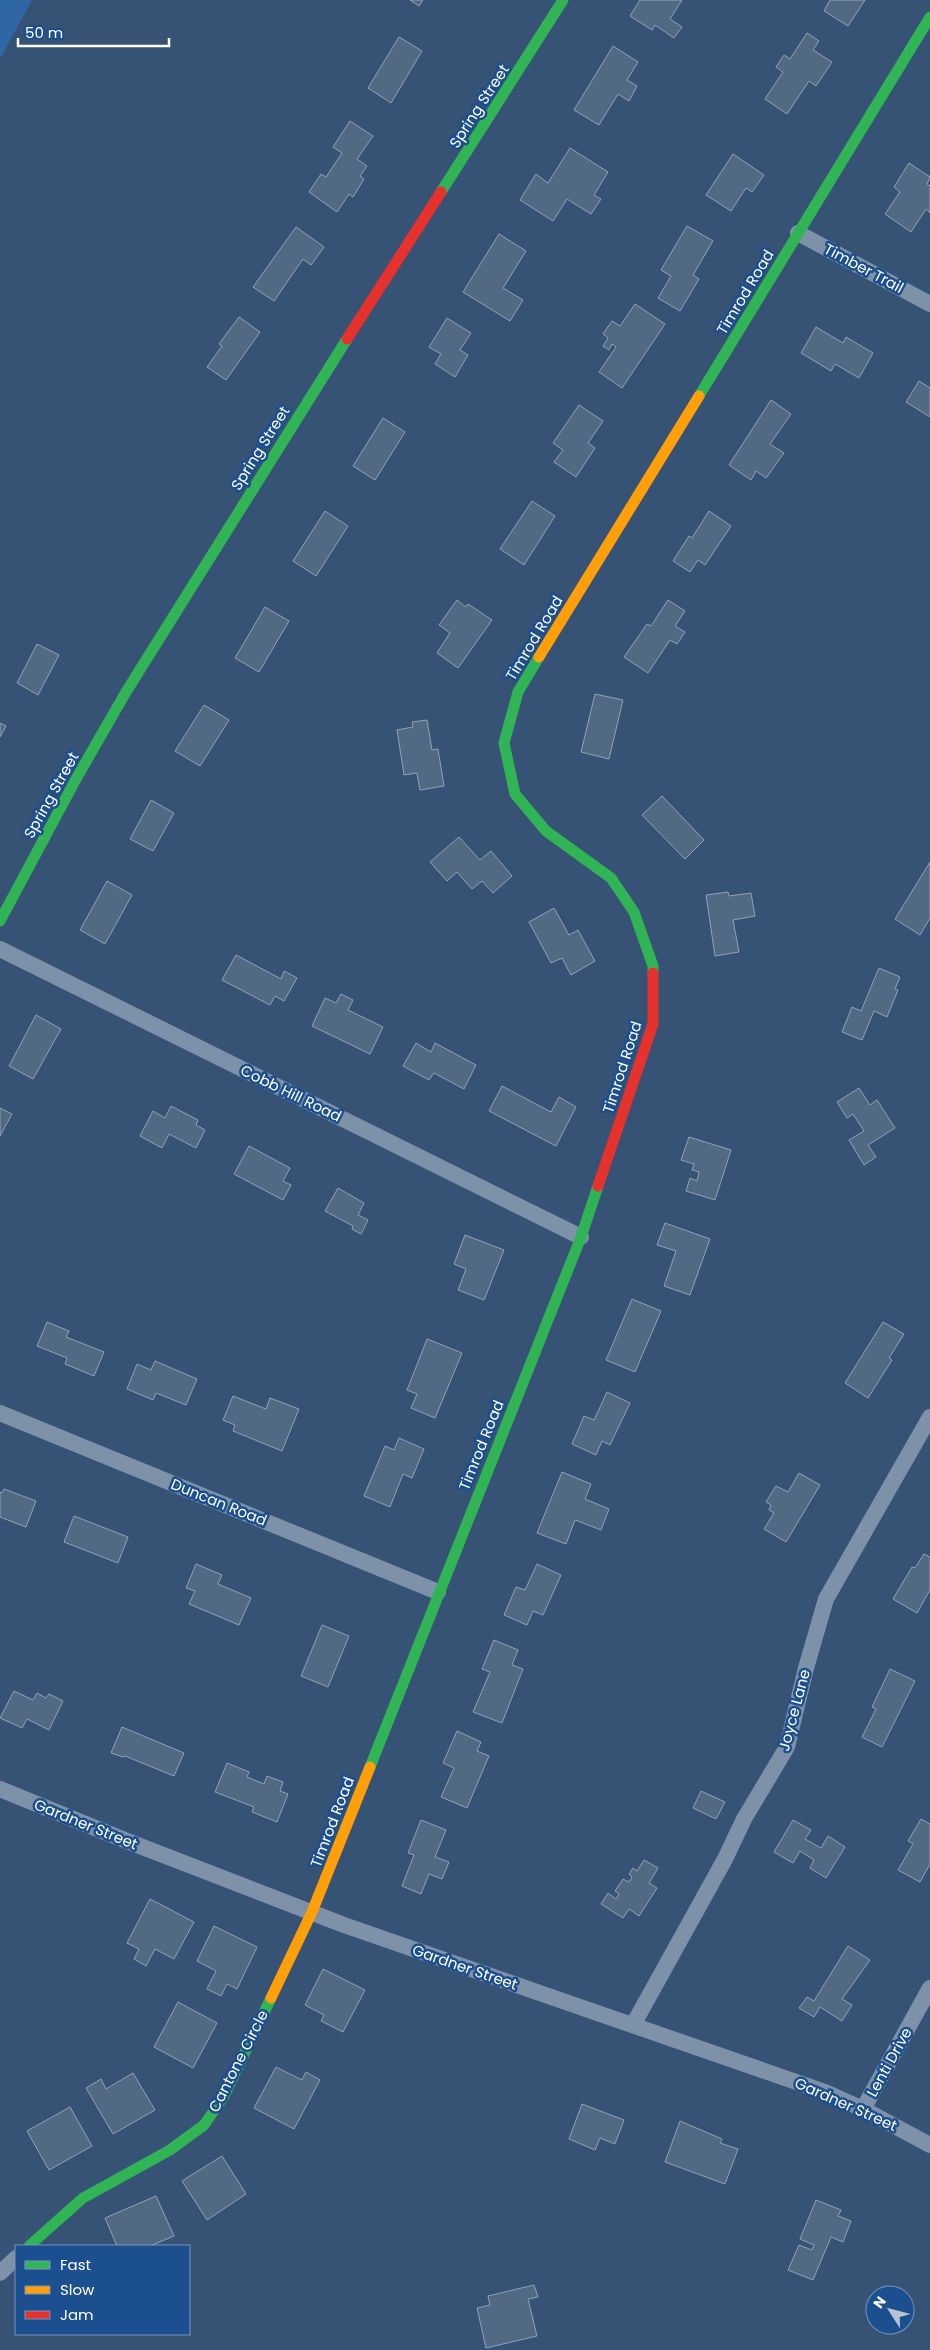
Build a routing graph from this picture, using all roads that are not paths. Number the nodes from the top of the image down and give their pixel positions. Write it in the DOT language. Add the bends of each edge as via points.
graph roads {
  1 [pos="563,0"];
  2 [pos="930,17"];
  3 [pos="798,233"];
  4 [pos="930,304"];
  5 [pos="0,921"];
  6 [pos="0,949"];
  7 [pos="581,1237"];
  8 [pos="0,1413"];
  9 [pos="930,1417"];
  10 [pos="438,1592"];
  11 [pos="0,1789"];
  12 [pos="312,1912"];
  13 [pos="930,1988"];
  14 [pos="633,2025"];
  15 [pos="864,2108"];
  16 [pos="930,2145"];
  17 [pos="30,2245"];
  18 [pos="15,2259"];
  19 [pos="0,2273"];
  1 -- 5 [label="street, Spring Street" via="126,692"];
  2 -- 3 [label="street, Timrod Road"];
  3 -- 4 [label="street, Timber Trail"];
  3 -- 7 [label="street, Timrod Road" via="518,692 504,743 515,794 546,831 612,878 634,912 653,966 653,1024"];
  6 -- 7 [label="street, Cobb Hill Road"];
  7 -- 10 [label="street, Timrod Road"];
  8 -- 10 [label="street, Duncan Road"];
  9 -- 14 [label="street, Joyce Lane" via="826,1599 787,1747 744,1819"];
  10 -- 12 [label="street, Timrod Road"];
  11 -- 12 [label="street, Gardner Street"];
  12 -- 14 [label="street, Gardner Street"];
  12 -- 17 [label="street, Cantone Circle" via="224,2096 204,2125 170,2150 83,2198"];
  13 -- 15 [label="street, Lenti Drive"];
  14 -- 15 [label="street, Gardner Street" via="777,2074"];
  15 -- 16 [label="street, Gardner Street"];
  18 -- 19 [label="street"];
}
